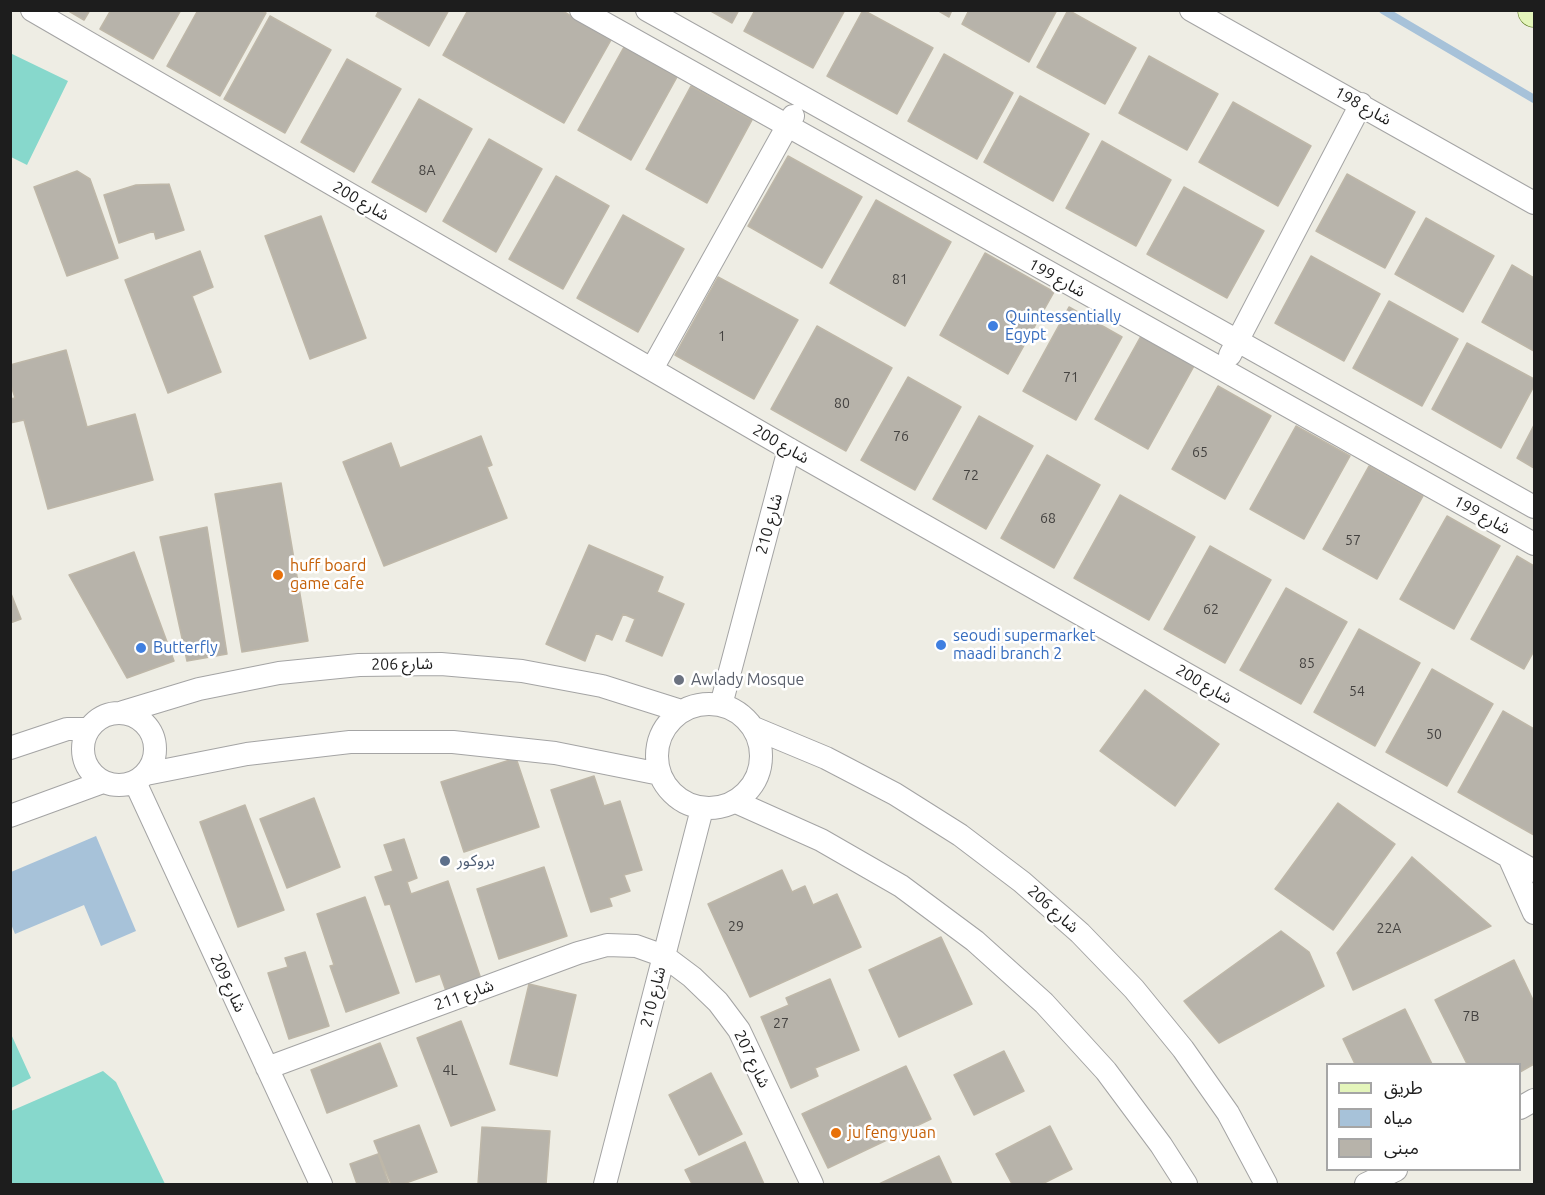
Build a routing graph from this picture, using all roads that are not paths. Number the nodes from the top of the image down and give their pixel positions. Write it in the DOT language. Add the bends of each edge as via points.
graph roads {
  1 [pos="32,10"];
  2 [pos="581,10"];
  3 [pos="647,10"];
  4 [pos="1191,10"];
  5 [pos="803,99"];
  6 [pos="1361,105"];
  7 [pos="787,127"];
  8 [pos="1534,203"];
  9 [pos="1238,341"];
  10 [pos="652,369"];
  11 [pos="1223,369"];
  12 [pos="789,448"];
  13 [pos="1534,507"];
  14 [pos="1534,544"];
  15 [pos="721,705"];
  16 [pos="681,711"];
  17 [pos="123,712"];
  18 [pos="88,729"];
  19 [pos="754,729"];
  20 [pos="10,748"];
  21 [pos="660,774"];
  22 [pos="141,778"];
  23 [pos="103,782"];
  24 [pos="736,802"];
  25 [pos="702,809"];
  26 [pos="10,816"];
  27 [pos="1509,857"];
  28 [pos="1534,871"];
  29 [pos="1534,912"];
  30 [pos="664,956"];
  31 [pos="267,1068"];
  32 [pos="1394,1171"];
  33 [pos="1266,1184"];
  34 [pos="321,1185"];
  35 [pos="605,1185"];
  36 [pos="812,1185"];
  37 [pos="1186,1185"];
  38 [pos="1258,1185"];
  39 [pos="1366,1185"];
  1 -- 10 [label="street, شارع 200"];
  2 -- 7 [label="street, شارع 199"];
  3 -- 5 [label="street, شارع 199"];
  4 -- 6 [label="street, شارع 198"];
  5 -- 7 [label="street"];
  5 -- 9 [label="street, شارع 199"];
  6 -- 8 [label="street, شارع 198"];
  6 -- 9 [label="street"];
  7 -- 10 [label="street"];
  7 -- 11 [label="street, شارع 199"];
  9 -- 11 [label="street"];
  9 -- 13 [label="street, شارع 199"];
  10 -- 12 [label="street, شارع 200"];
  11 -- 14 [label="street, شارع 199"];
  12 -- 15 [label="street, شارع 210"];
  12 -- 27 [label="street, شارع 200"];
  15 -- 16 [label="street" via="700,704"];
  15 -- 19 [label="street" via="740,713"];
  16 -- 17 [label="street, شارع 206" via="602,686 522,671 441,664 359,664 279,673 199,689"];
  16 -- 21 [label="street" via="659,739 656,757"];
  17 -- 18 [label="street" via="97,719"];
  17 -- 22 [label="street" via="141,720 154,736 153,762"];
  18 -- 20 [label="street" via="67,729"];
  18 -- 23 [label="street" via="83,753 86,765"];
  19 -- 24 [label="street" via="761,748 760,769 752,788"];
  19 -- 33 [label="street, شارع 206" via="826,758 895,794 960,835 1080,933 1183,1049 1228,1113"];
  21 -- 22 [label="street" via="555,753 453,741 350,742 247,754"];
  21 -- 25 [label="street" via="669,791 684,803"];
  22 -- 23 [label="street" via="124,785"];
  22 -- 31 [label="street, شارع 209"];
  23 -- 26 [label="street"];
  24 -- 25 [label="street"];
  24 -- 37 [label="street" via="821,840 891,881 975,941 1044,1003 1106,1071"];
  25 -- 30 [label="street, شارع 210"];
  27 -- 28 [label="street, شارع 200"];
  27 -- 29 [label="street"];
  30 -- 31 [label="street, شارع 211" via="636,946 607,945 578,953"];
  30 -- 35 [label="street, شارع 210"];
  30 -- 36 [label="street, شارع 207" via="693,977 739,1030"];
  31 -- 34 [label="street, شارع 209"];
  32 -- 39 [label="street"];
  33 -- 38 [label="street"];
}
